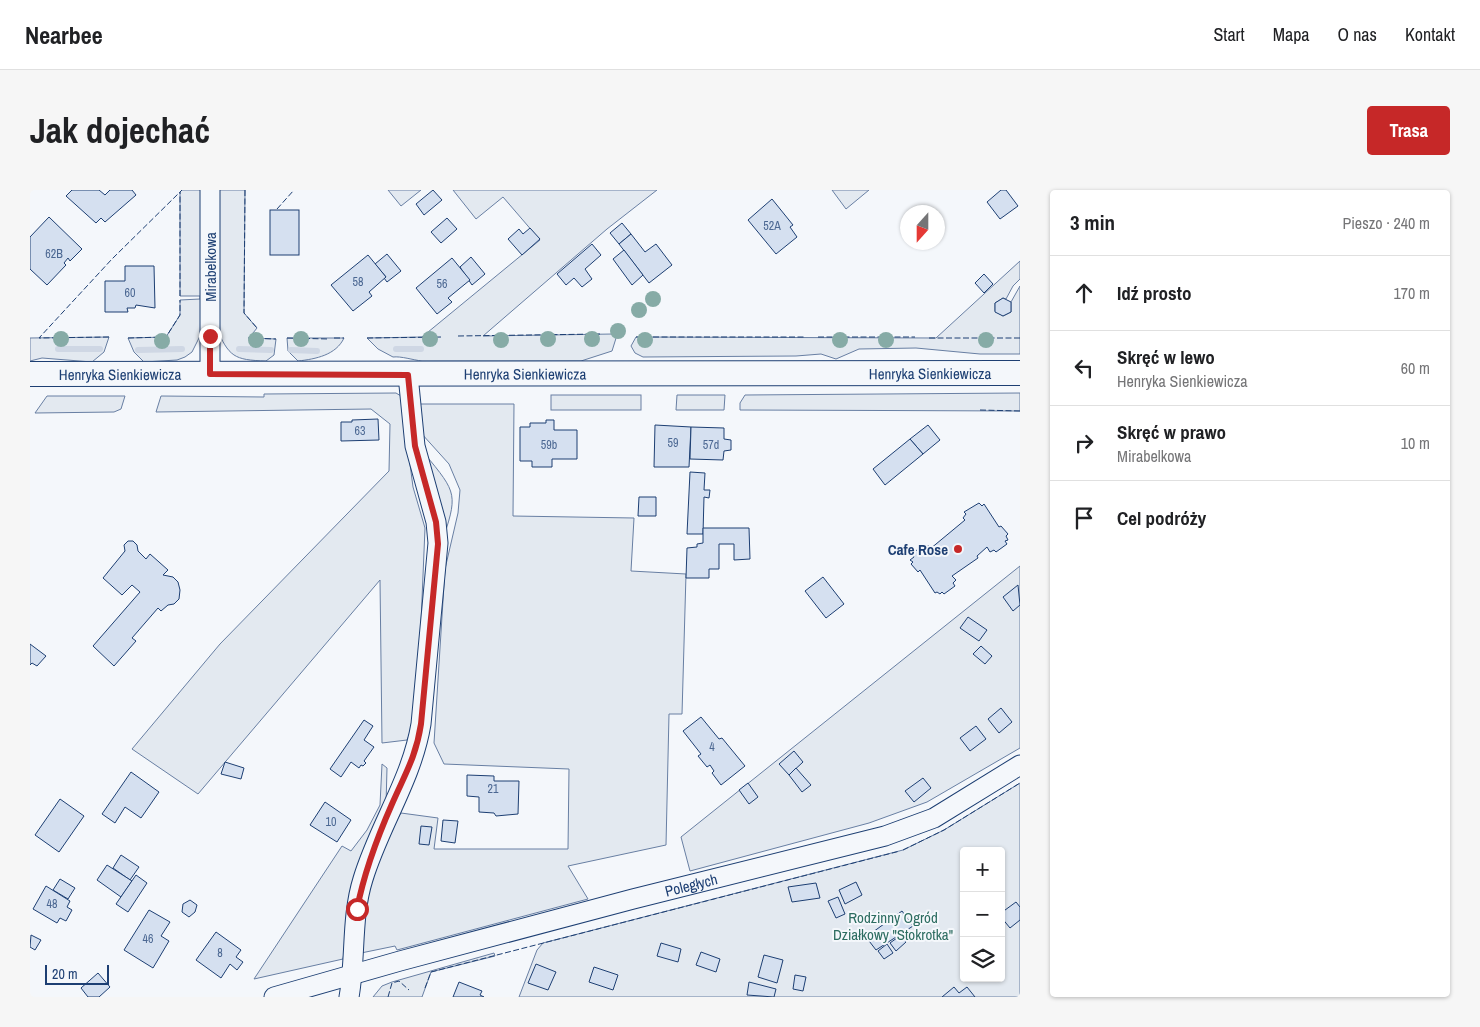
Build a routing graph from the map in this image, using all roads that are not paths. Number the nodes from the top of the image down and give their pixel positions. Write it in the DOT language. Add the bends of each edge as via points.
graph roads {
  1 [pos="210,190"];
  2 [pos="1020,373"];
  3 [pos="30,374"];
  4 [pos="210,374"];
  5 [pos="408,375"];
  6 [pos="1020,765"];
  7 [pos="350,976"];
  8 [pos="274,997"];
  9 [pos="349,997"];
  1 -- 4 [label="street, Mirabelkowa"];
  2 -- 5 [label="street, Henryka Sienkiewicza"];
  3 -- 4 [label="street, Henryka Sienkiewicza"];
  4 -- 5 [label="street, Henryka Sienkiewicza"];
  5 -- 7 [label="street" via="415,446 436,522 438,544 421,724 417,748 363,879"];
  6 -- 7 [label="street, Poległych" via="934,818 885,836 633,899"];
  7 -- 8 [label="street, Poległych"];
  7 -- 9 [label="street"];
}
